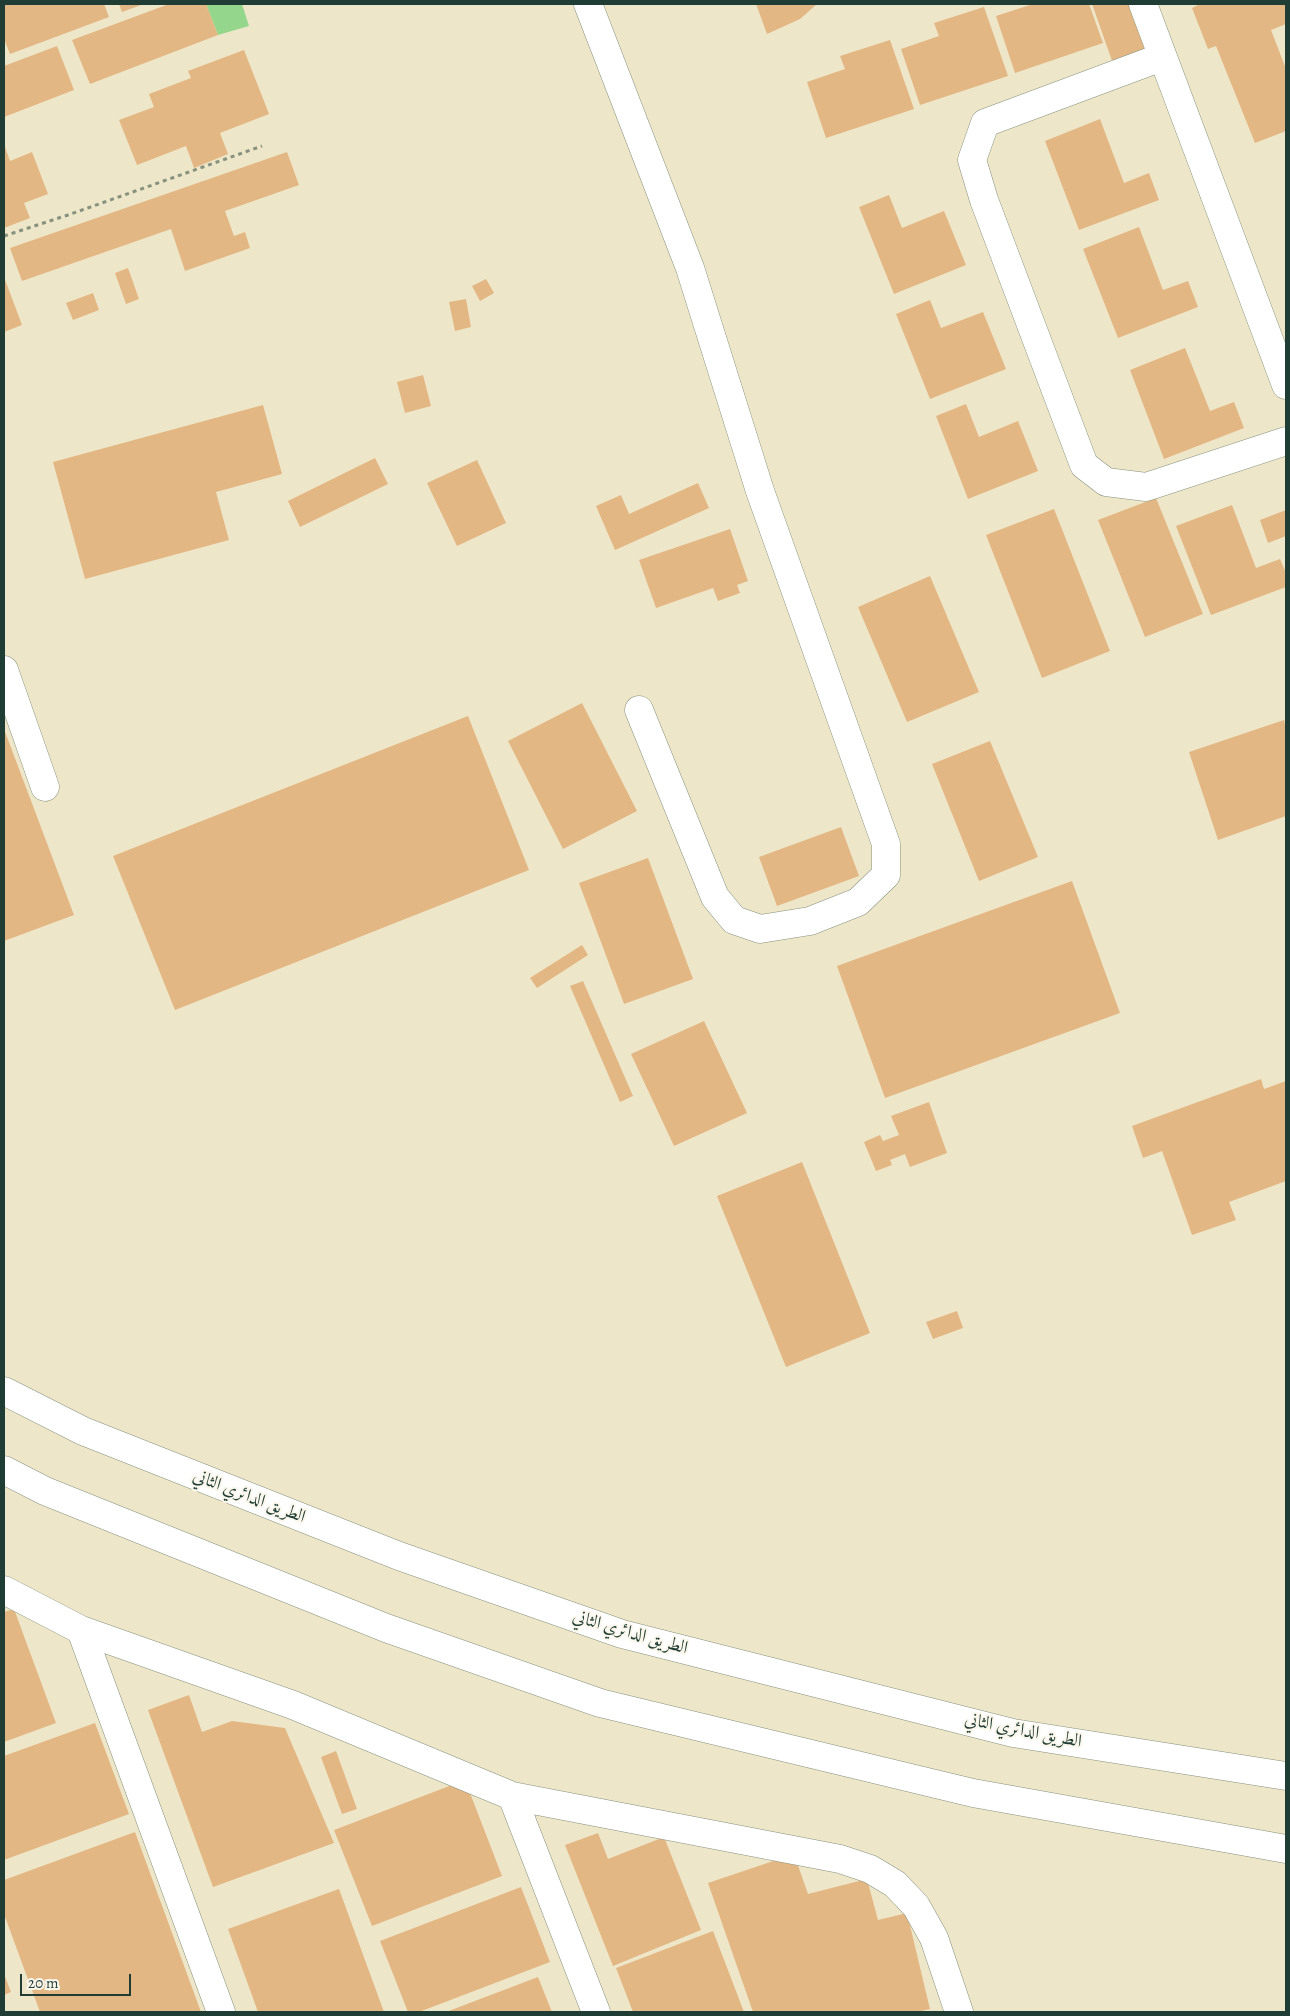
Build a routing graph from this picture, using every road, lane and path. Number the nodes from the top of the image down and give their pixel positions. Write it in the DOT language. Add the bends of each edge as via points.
graph roads {
  1 [pos="588,4"];
  2 [pos="1143,4"];
  3 [pos="1162,57"];
  4 [pos="262,146"];
  5 [pos="4,236"];
  6 [pos="1286,385"];
  7 [pos="1286,441"];
  8 [pos="4,670"];
  9 [pos="639,710"];
  10 [pos="45,787"];
  11 [pos="4,1391"];
  12 [pos="4,1470"];
  13 [pos="4,1590"];
  14 [pos="81,1630"];
  15 [pos="1286,1776"];
  16 [pos="512,1796"];
  17 [pos="1286,1849"];
  18 [pos="221,2012"];
  19 [pos="596,2012"];
  20 [pos="959,2012"];
  1 -- 9 [label="main road" via="690,268 760,491 886,844 886,875 858,902 810,921 760,929 734,920 715,897"];
  2 -- 3 [label="main road"];
  3 -- 6 [label="main road"];
  3 -- 7 [label="main road" via="985,123 972,160 984,200 1084,465 1106,482 1146,487"];
  4 -- 5 [label="path"];
  8 -- 10 [label="main road"];
  11 -- 15 [label="main road, الطريق الدائري الثاني" via="83,1431 380,1548 622,1634 1013,1733"];
  12 -- 17 [label="main road" via="45,1490 386,1628 600,1703 973,1793"];
  13 -- 14 [label="main road"];
  14 -- 16 [label="main road" via="293,1705"];
  14 -- 18 [label="main road"];
  16 -- 19 [label="main road"];
  16 -- 20 [label="main road" via="840,1859 870,1869 896,1884 916,1906 934,1938"];
}
